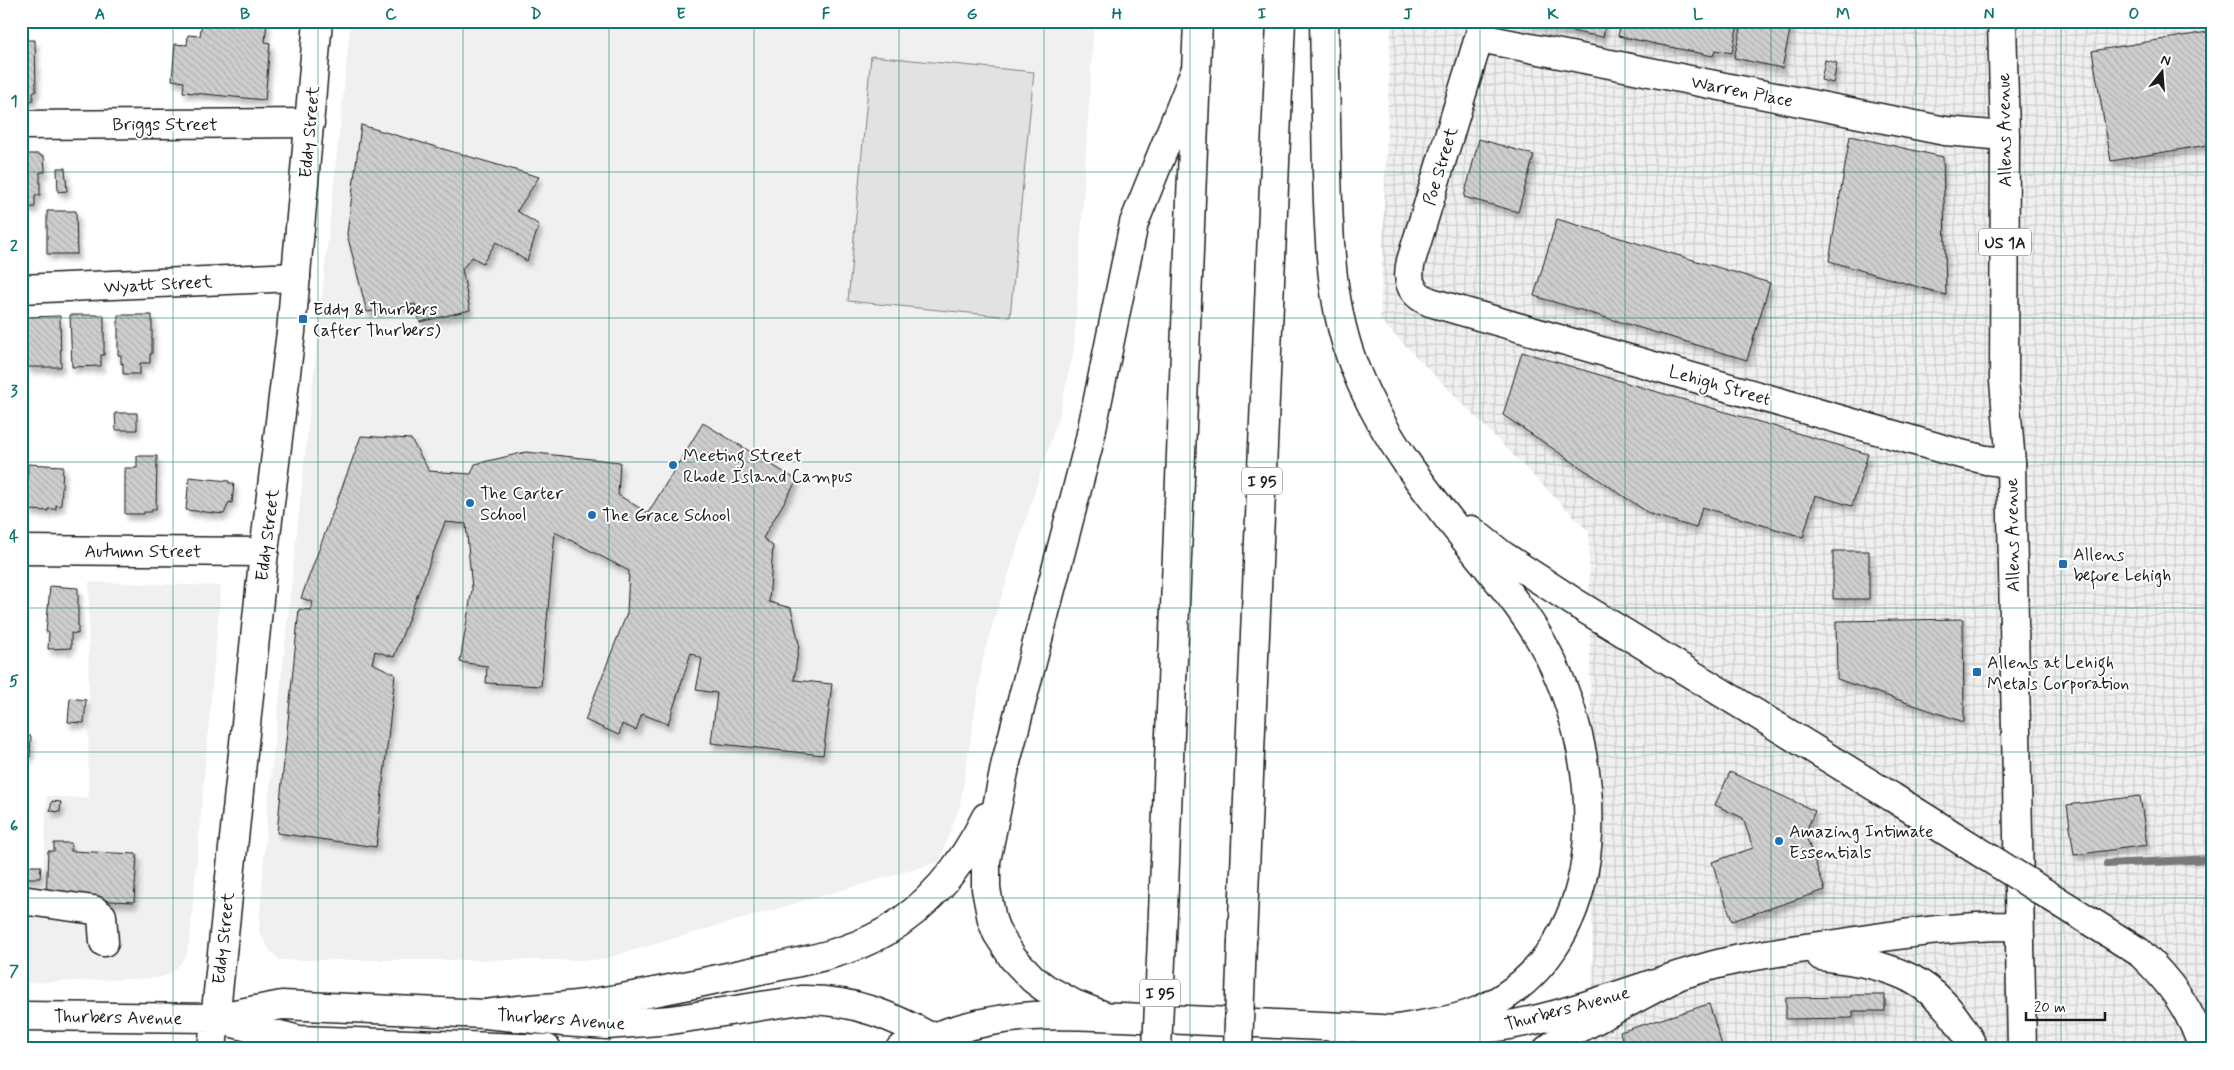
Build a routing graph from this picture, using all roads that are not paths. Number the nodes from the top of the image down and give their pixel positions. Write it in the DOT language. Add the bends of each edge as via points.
graph roads {
  1 [pos="318,21"];
  2 [pos="1198,21"];
  3 [pos="1281,21"];
  4 [pos="1324,21"];
  5 [pos="2002,21"];
  6 [pos="1482,30"];
  7 [pos="1196,69"];
  8 [pos="310,123"];
  9 [pos="21,124"];
  10 [pos="2005,136"];
  11 [pos="296,277"];
  12 [pos="21,289"];
  13 [pos="1430,302"];
  14 [pos="2011,463"];
  15 [pos="1416,476"];
  16 [pos="21,550"];
  17 [pos="264,552"];
  18 [pos="1006,762"];
  19 [pos="21,900"];
  20 [pos="2019,926"];
  21 [pos="104,942"];
  22 [pos="1782,952"];
  23 [pos="1676,977"];
  24 [pos="485,1014"];
  25 [pos="21,1016"];
  26 [pos="1105,1016"];
  27 [pos="214,1018"];
  28 [pos="1392,1030"];
  29 [pos="942,1043"];
  30 [pos="212,1049"];
  31 [pos="519,1049"];
  32 [pos="547,1049"];
  33 [pos="900,1049"];
  34 [pos="1157,1049"];
  35 [pos="1238,1049"];
  36 [pos="1548,1049"];
  37 [pos="1974,1049"];
  38 [pos="2022,1049"];
  39 [pos="2203,1049"];
  1 -- 8 [label="main road, Eddy Street"];
  2 -- 7 [label="main road, I 95"];
  3 -- 35 [label="main road, I 95, bridge"];
  4 -- 15 [label="main road" via="1329,236 1338,313 1366,394 1380,422"];
  5 -- 10 [label="main road, Allens Avenue / US 1A"];
  6 -- 10 [label="main road, Warren Place" via="1945,130"];
  6 -- 13 [label="main road, Poe Street" via="1408,271 1411,288 1416,295"];
  7 -- 18 [label="main road" via="1134,223 1089,443"];
  7 -- 34 [label="main road, I 95, bridge"];
  8 -- 9 [label="main road, Briggs Street"];
  8 -- 11 [label="main road, Eddy Street"];
  10 -- 14 [label="main road, Allens Avenue / US 1A" via="2004,381"];
  11 -- 12 [label="main road, Wyatt Street"];
  11 -- 17 [label="main road, Eddy Street"];
  13 -- 14 [label="main road, Lehigh Street" via="1957,453"];
  14 -- 20 [label="main road, Allens Avenue / US 1A"];
  15 -- 28 [label="main road" via="1527,616 1554,666 1578,737 1589,819 1579,894 1563,932 1536,970 1518,986 1462,1017"];
  15 -- 39 [label="main road, bridge" via="1457,518 1529,573 2139,952 2178,995"];
  16 -- 17 [label="main road, Autumn Street"];
  17 -- 27 [label="main road, Eddy Street"];
  18 -- 24 [label="main road" via="983,824 966,853 929,898 885,932 841,951 796,963 597,1002"];
  18 -- 26 [label="main road" via="986,861 988,905 997,933 1012,958 1033,979 1059,996"];
  19 -- 21 [label="main road" via="94,910 102,916"];
  20 -- 22 [label="main road, Thurbers Avenue" via="1978,926"];
  20 -- 38 [label="main road, Allens Avenue / US 1A"];
  22 -- 23 [label="main road, Thurbers Avenue" via="1714,965"];
  22 -- 37 [label="main road" via="1860,960 1909,977 1938,996 1961,1024"];
  23 -- 28 [label="main road, Thurbers Avenue" via="1495,1027 1470,1031"];
  23 -- 36 [label="main road" via="1565,1036"];
  24 -- 27 [label="main road, Thurbers Avenue" via="282,1005"];
  24 -- 29 [label="main road, Thurbers Avenue" via="607,1024 671,1020 818,1000 867,1008"];
  25 -- 27 [label="main road, Thurbers Avenue"];
  26 -- 28 [label="main road, Thurbers Avenue"];
  26 -- 29 [label="main road, Thurbers Avenue" via="1020,1017 976,1024"];
  27 -- 30 [label="main road, Eddy Street"];
  27 -- 31 [label="main road, Thurbers Avenue" via="299,1040"];
  29 -- 33 [label="main road, Thurbers Avenue"];
  31 -- 32 [label="main road, Thurbers Avenue"];
}
